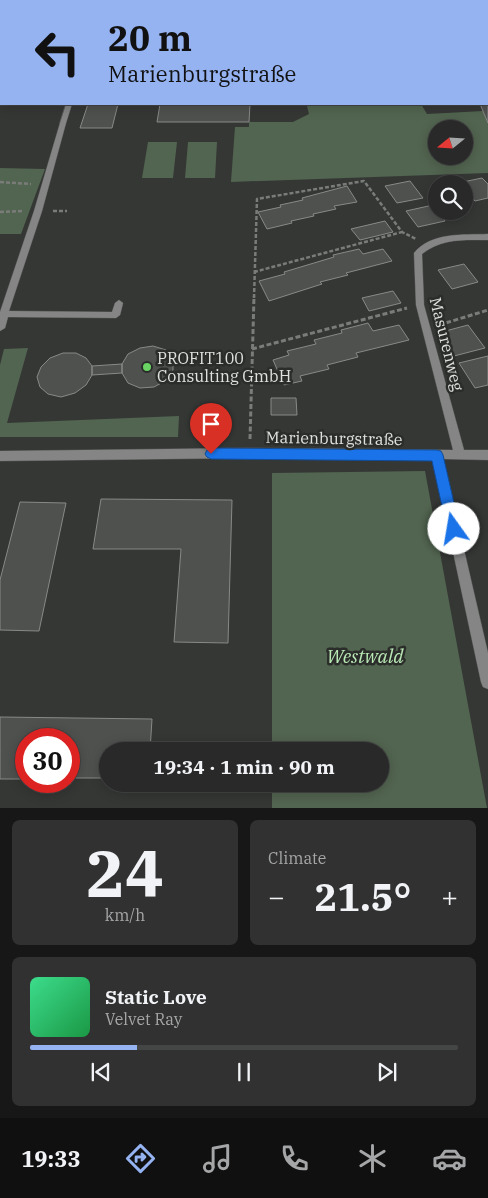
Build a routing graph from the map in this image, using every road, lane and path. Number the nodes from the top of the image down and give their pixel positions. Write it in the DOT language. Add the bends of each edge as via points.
graph roads {
  1 [pos="69,105"];
  2 [pos="0,182"];
  3 [pos="44,185"];
  4 [pos="38,211"];
  5 [pos="0,212"];
  6 [pos="402,232"];
  7 [pos="488,237"];
  8 [pos="428,244"];
  9 [pos="254,272"];
  10 [pos="120,303"];
  11 [pos="420,305"];
  12 [pos="488,310"];
  13 [pos="4,314"];
  14 [pos="0,328"];
  15 [pos="427,329"];
  16 [pos="252,349"];
  17 [pos="250,453"];
  18 [pos="437,455"];
  19 [pos="460,455"];
  20 [pos="488,455"];
  21 [pos="0,456"];
  22 [pos="488,682"];
  1 -- 3 [label="street"];
  2 -- 3 [label="path"];
  3 -- 4 [label="street"];
  4 -- 5 [label="path"];
  4 -- 13 [label="street"];
  6 -- 8 [label="path"];
  6 -- 9 [label="path"];
  6 -- 9 [label="path" via="364,181 257,199"];
  7 -- 8 [label="street" via="440,239"];
  8 -- 11 [label="street, Masurenweg" via="418,253"];
  9 -- 16 [label="path"];
  10 -- 13 [label="street" via="116,315"];
  11 -- 15 [label="street, Masurenweg"];
  11 -- 16 [label="path"];
  12 -- 15 [label="path"];
  13 -- 14 [label="street"];
  15 -- 19 [label="street, Masurenweg"];
  16 -- 17 [label="path"];
  17 -- 18 [label="street, Marienburgstraße"];
  17 -- 21 [label="street, Marienburgstraße"];
  18 -- 19 [label="street, Marienburgstraße"];
  18 -- 22 [label="street"];
  19 -- 20 [label="street, Marienburgstraße"];
}
